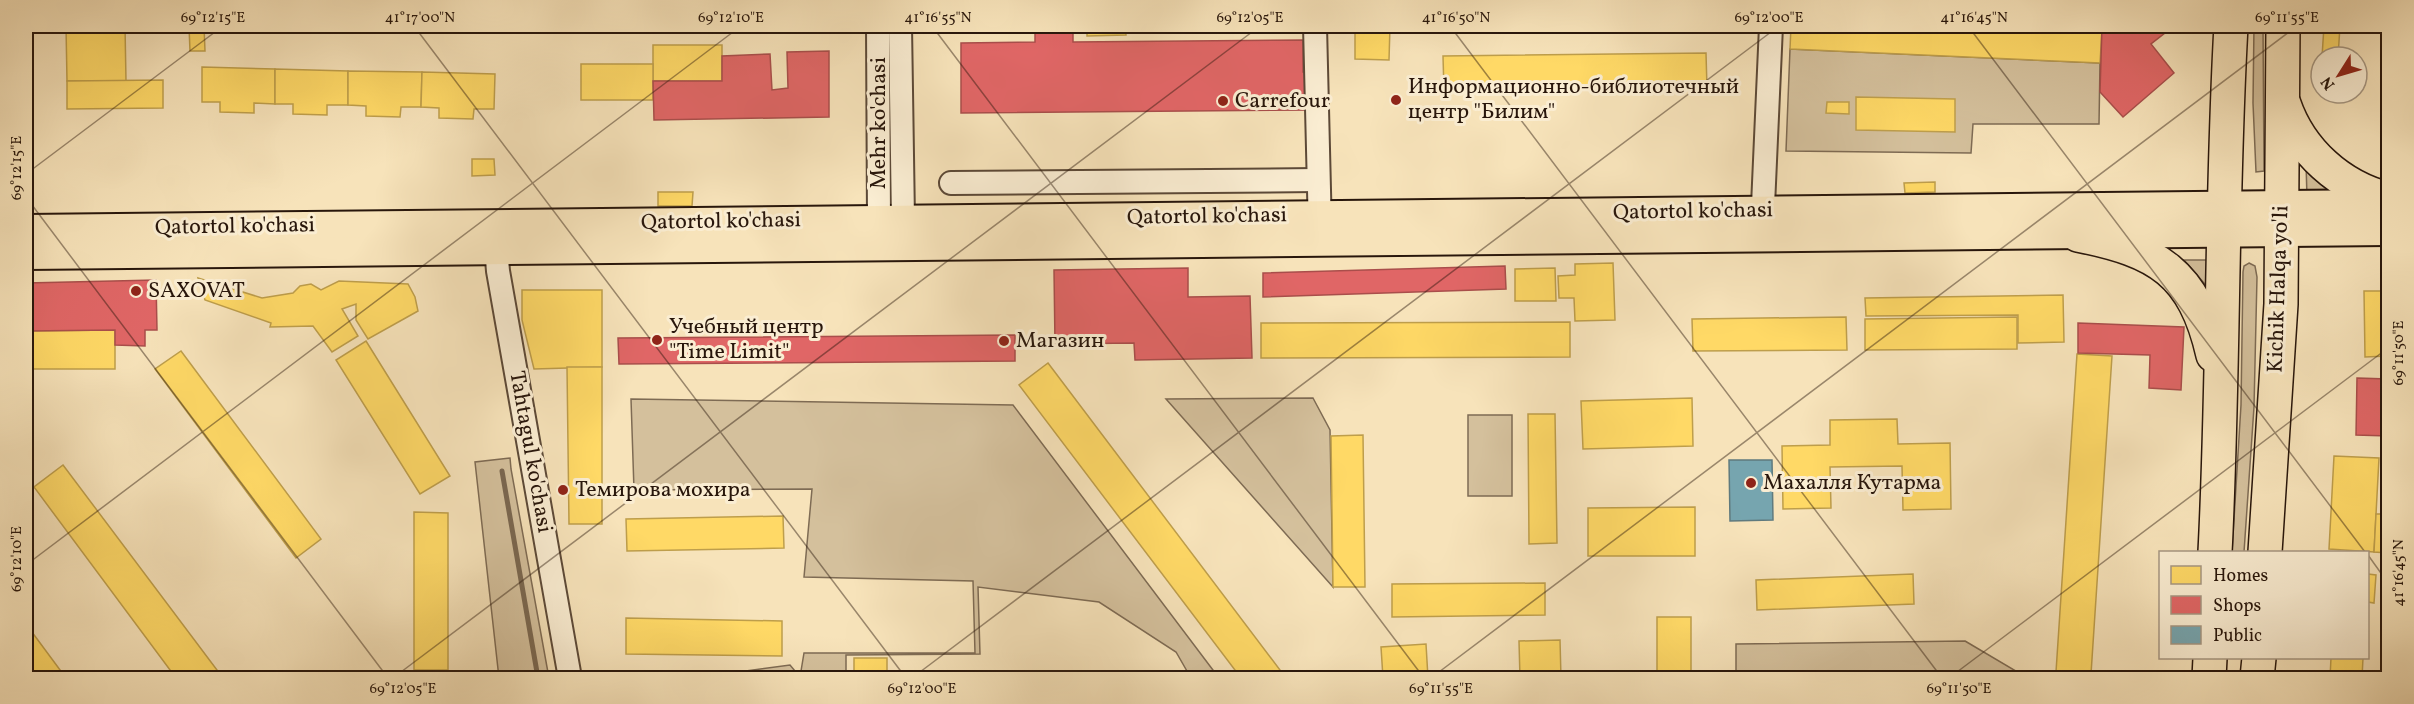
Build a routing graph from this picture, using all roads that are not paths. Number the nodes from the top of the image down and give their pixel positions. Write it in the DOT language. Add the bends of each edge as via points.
graph roads {
  1 [pos="878,26"];
  2 [pos="900,26"];
  3 [pos="1315,26"];
  4 [pos="1772,26"];
  5 [pos="2231,26"];
  6 [pos="2283,26"];
  7 [pos="2283,99"];
  8 [pos="1318,180"];
  9 [pos="951,183"];
  10 [pos="2388,199"];
  11 [pos="2388,204"];
  12 [pos="2282,219"];
  13 [pos="2223,220"];
  14 [pos="1762,224"];
  15 [pos="26,229"];
  16 [pos="1320,229"];
  17 [pos="2388,231"];
  18 [pos="892,233"];
  19 [pos="2078,235"];
  20 [pos="495,237"];
  21 [pos="26,255"];
  22 [pos="2221,382"];
  23 [pos="2215,551"];
  24 [pos="2265,551"];
  25 [pos="2259,659"];
  26 [pos="570,678"];
  27 [pos="2257,678"];
  1 -- 18 [label="street, Mehr ko'chasi"];
  2 -- 18 [label="street, Mehr ko'chasi"];
  3 -- 8 [label="street"];
  4 -- 14 [label="street"];
  5 -- 13 [label="highway"];
  6 -- 7 [label="highway, Kichik Halqa yo'li"];
  7 -- 10 [label="highway" via="2300,135 2324,164 2359,189"];
  7 -- 12 [label="highway, Kichik Halqa yo'li"];
  8 -- 9 [label="street"];
  8 -- 16 [label="street"];
  11 -- 12 [label="main road, Qatortol ko'chasi"];
  12 -- 13 [label="main road, Qatortol ko'chasi"];
  12 -- 17 [label="main road, Qatortol ko'chasi"];
  12 -- 24 [label="highway, Kichik Halqa yo'li" via="2281,304"];
  13 -- 14 [label="main road, Qatortol ko'chasi"];
  13 -- 19 [label="main road, Qatortol ko'chasi"];
  13 -- 22 [label="highway"];
  14 -- 16 [label="main road, Qatortol ko'chasi"];
  14 -- 19 [label="main road, Qatortol ko'chasi"];
  15 -- 20 [label="main road, Qatortol ko'chasi"];
  16 -- 18 [label="main road, Qatortol ko'chasi"];
  18 -- 20 [label="main road, Qatortol ko'chasi"];
  19 -- 22 [label="highway" via="2142,254 2178,277 2197,305"];
  20 -- 21 [label="main road, Qatortol ko'chasi"];
  20 -- 26 [label="street, Tahtagul ko'chasi"];
  22 -- 23 [label="highway"];
  25 -- 27 [label="highway"];
}
